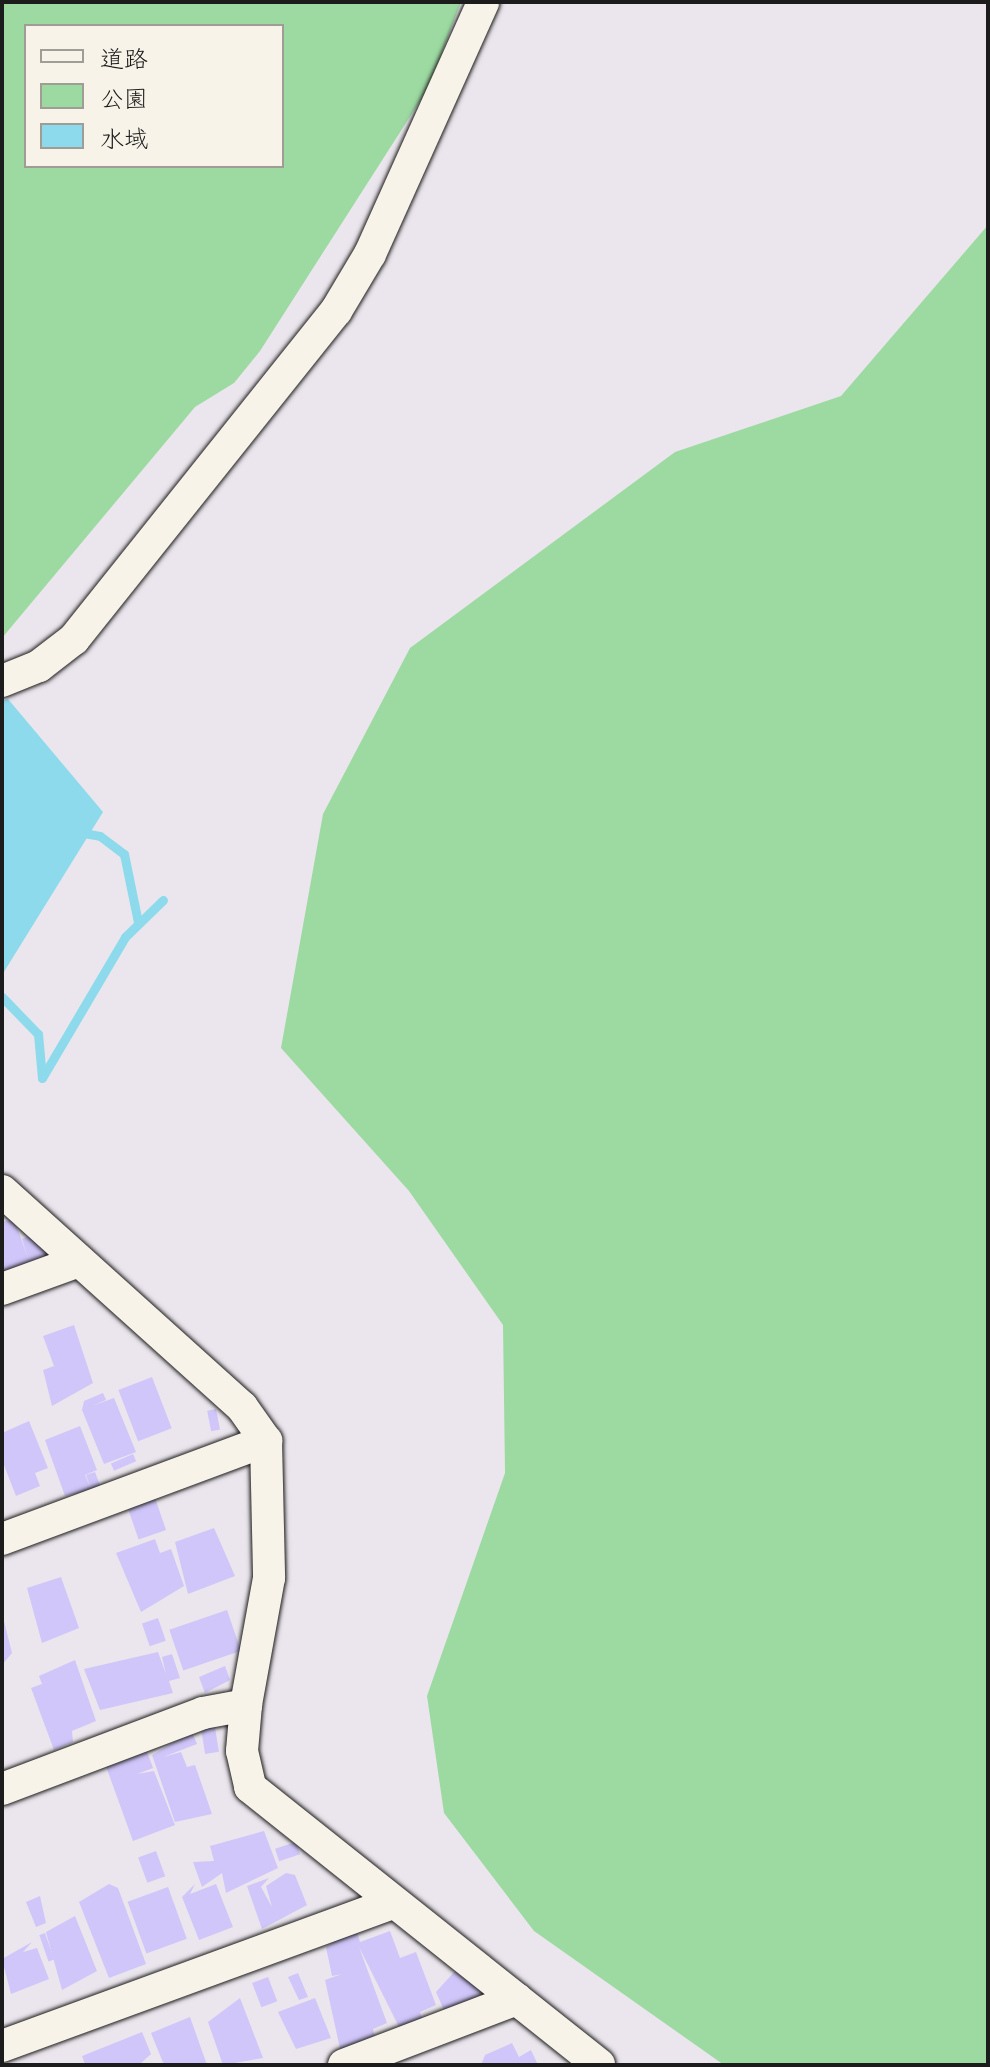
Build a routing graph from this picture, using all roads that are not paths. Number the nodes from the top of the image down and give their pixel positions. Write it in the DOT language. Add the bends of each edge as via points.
graph roads {
  1 [pos="483,2"];
  2 [pos="2,681"];
  3 [pos="2,1191"];
  4 [pos="79,1261"];
  5 [pos="2,1289"];
  6 [pos="266,1441"];
  7 [pos="2,1539"];
  8 [pos="246,1705"];
  9 [pos="2,1789"];
  10 [pos="390,1904"];
  11 [pos="517,1999"];
  12 [pos="2,2046"];
  13 [pos="344,2065"];
  14 [pos="599,2065"];
  1 -- 2 [label="street" via="370,254 336,311 74,639 39,666"];
  3 -- 4 [label="street"];
  4 -- 5 [label="street"];
  4 -- 6 [label="street" via="242,1407"];
  6 -- 7 [label="street"];
  6 -- 8 [label="street" via="269,1578"];
  8 -- 9 [label="street" via="203,1713"];
  8 -- 10 [label="street" via="242,1751 250,1787"];
  10 -- 11 [label="street"];
  10 -- 12 [label="street"];
  11 -- 13 [label="street"];
  11 -- 14 [label="street"];
}
